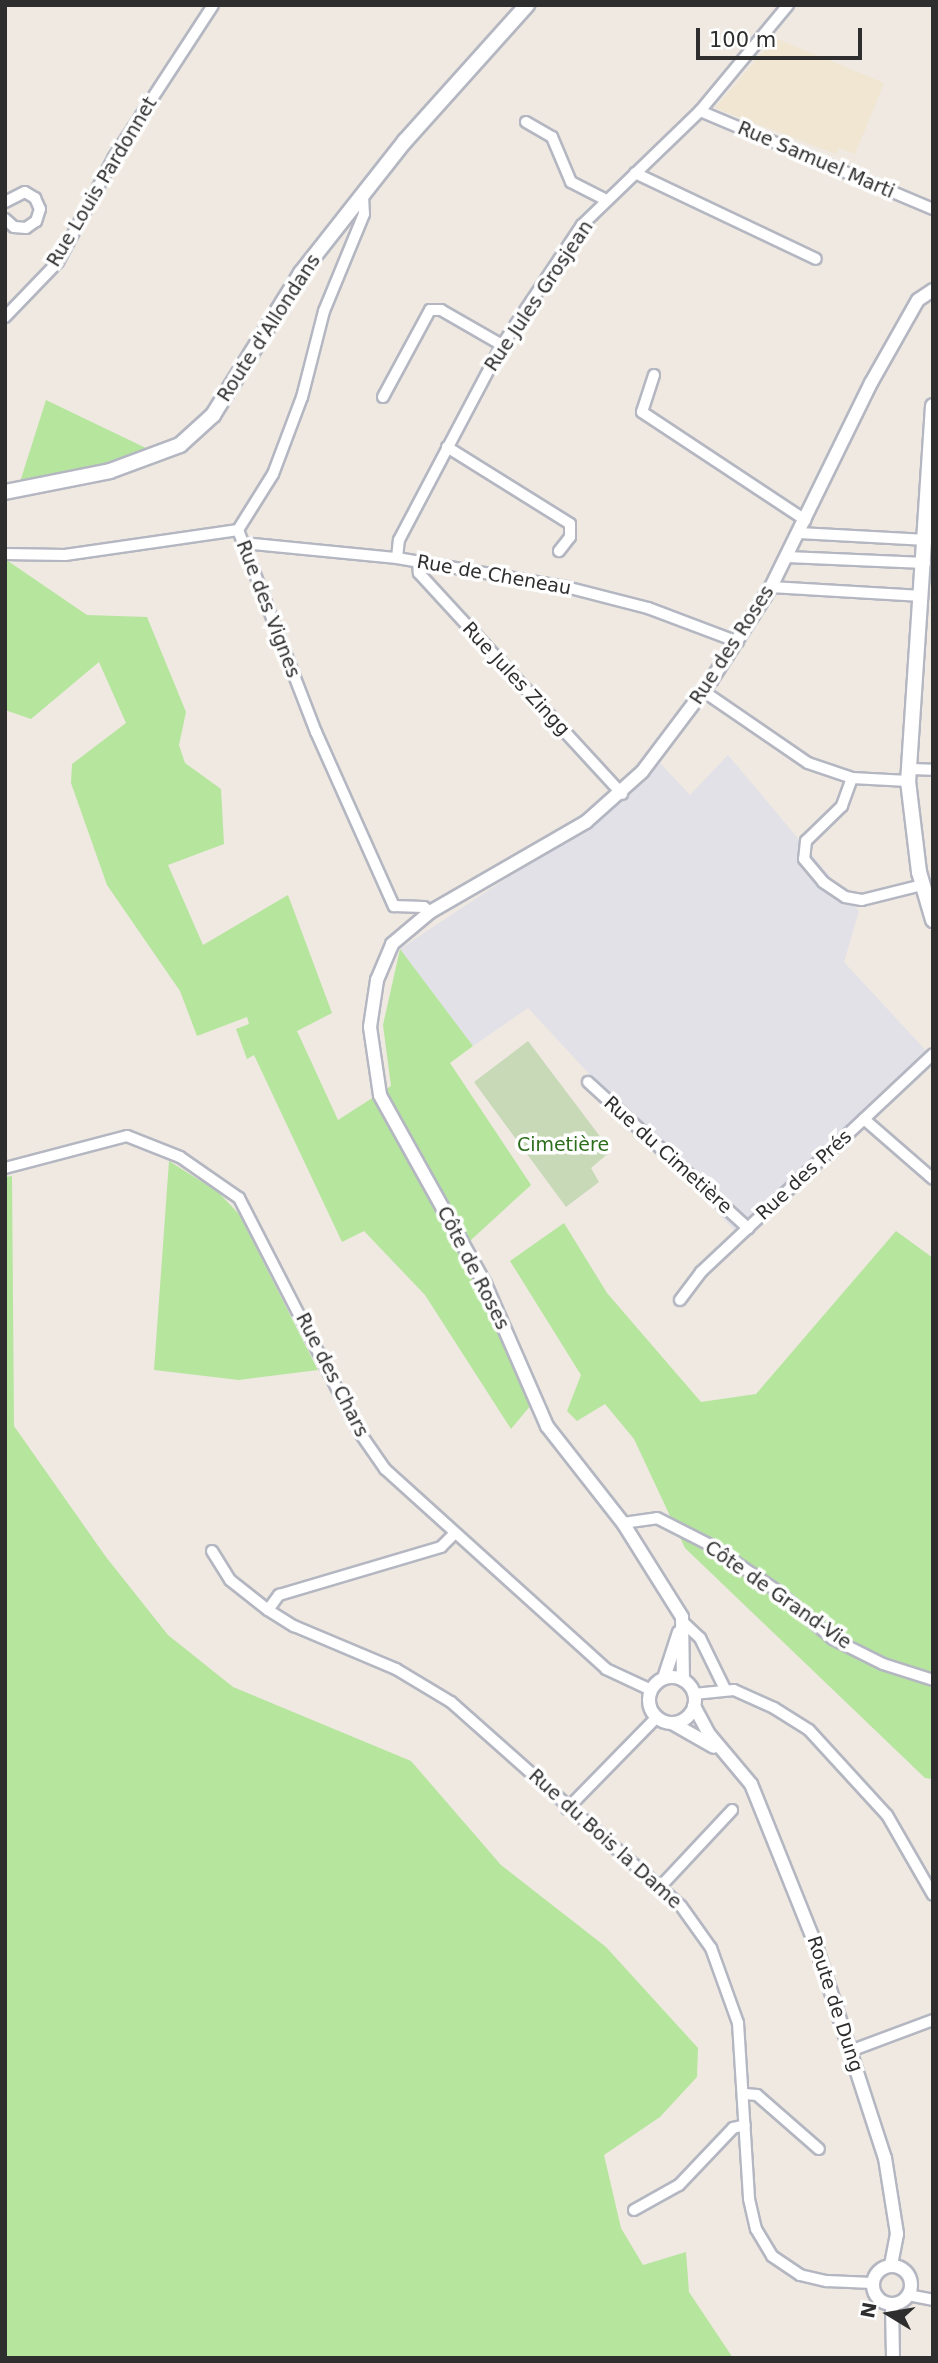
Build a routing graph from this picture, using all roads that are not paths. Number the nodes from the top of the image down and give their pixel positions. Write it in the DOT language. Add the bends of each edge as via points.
graph roads {
  1 [pos="213,5"];
  2 [pos="527,5"];
  3 [pos="788,5"];
  4 [pos="699,111"];
  5 [pos="526,122"];
  6 [pos="635,173"];
  7 [pos="363,196"];
  8 [pos="606,201"];
  9 [pos="5,202"];
  10 [pos="933,209"];
  11 [pos="6,223"];
  12 [pos="816,259"];
  13 [pos="933,290"];
  14 [pos="5,317"];
  15 [pos="502,345"];
  16 [pos="654,375"];
  17 [pos="383,397"];
  18 [pos="933,406"];
  19 [pos="447,447"];
  20 [pos="5,492"];
  21 [pos="805,520"];
  22 [pos="238,530"];
  23 [pos="799,533"];
  24 [pos="930,533"];
  25 [pos="243,543"];
  26 [pos="559,551"];
  27 [pos="5,554"];
  28 [pos="787,557"];
  29 [pos="397,558"];
  30 [pos="418,562"];
  31 [pos="925,563"];
  32 [pos="771,587"];
  33 [pos="922,596"];
  34 [pos="738,642"];
  35 [pos="703,691"];
  36 [pos="933,770"];
  37 [pos="909,775"];
  38 [pos="852,778"];
  39 [pos="622,794"];
  40 [pos="922,886"];
  41 [pos="430,912"];
  42 [pos="933,920"];
  43 [pos="933,1054"];
  44 [pos="588,1082"];
  45 [pos="864,1119"];
  46 [pos="5,1168"];
  47 [pos="933,1179"];
  48 [pos="748,1228"];
  49 [pos="680,1300"];
  50 [pos="623,1522"];
  51 [pos="454,1534"];
  52 [pos="212,1551"];
  53 [pos="268,1610"];
  54 [pos="678,1611"];
  55 [pos="685,1624"];
  56 [pos="664,1678"];
  57 [pos="684,1680"];
  58 [pos="933,1680"];
  59 [pos="724,1689"];
  60 [pos="651,1690"];
  61 [pos="694,1700"];
  62 [pos="657,1717"];
  63 [pos="673,1723"];
  64 [pos="728,1758"];
  65 [pos="567,1809"];
  66 [pos="732,1810"];
  67 [pos="661,1886"];
  68 [pos="933,1895"];
  69 [pos="933,2020"];
  70 [pos="850,2051"];
  71 [pos="744,2094"];
  72 [pos="745,2125"];
  73 [pos="818,2150"];
  74 [pos="634,2210"];
  75 [pos="891,2265"];
  76 [pos="872,2283"];
  77 [pos="908,2295"];
  78 [pos="933,2300"];
  79 [pos="892,2305"];
  80 [pos="893,2358"];
  1 -- 14 [label="street, Rue Louis Pardonnet" via="114,157 58,262"];
  2 -- 7 [label="main road, Route d'Allondans" via="405,141"];
  3 -- 4 [label="street, Rue Jules Grosjean"];
  4 -- 6 [label="street, Rue Jules Grosjean"];
  4 -- 10 [label="street, Rue Samuel Marti"];
  5 -- 8 [label="street" via="552,137 571,182"];
  6 -- 8 [label="street, Rue Jules Grosjean"];
  6 -- 12 [label="street"];
  7 -- 20 [label="main road, Route d'Allondans" via="301,273 213,415 180,445 110,471"];
  7 -- 22 [label="street, Rue des Vignes" via="364,214 324,311 302,397 278,461"];
  8 -- 15 [label="street, Rue Jules Grosjean" via="582,225"];
  9 -- 11 [label="street" via="24,192 35,198 40,209 32,226 20,229"];
  13 -- 21 [label="street, Rue des Roses" via="918,300 871,383"];
  15 -- 17 [label="street" via="441,310 430,310"];
  15 -- 19 [label="street, Rue Jules Grosjean"];
  16 -- 21 [label="street" via="642,412"];
  18 -- 24 [label="main road"];
  19 -- 26 [label="street" via="570,524 570,537"];
  19 -- 29 [label="street, Rue Jules Grosjean" via="400,540"];
  21 -- 23 [label="street, Rue des Roses"];
  22 -- 25 [label="street, Rue des Vignes"];
  22 -- 27 [label="street" via="65,555"];
  23 -- 24 [label="street"];
  23 -- 28 [label="street, Rue des Roses"];
  24 -- 31 [label="main road"];
  25 -- 29 [label="street, Rue de Cheneau"];
  25 -- 41 [label="street, Rue des Vignes" via="316,732 394,906 425,907"];
  28 -- 31 [label="street"];
  28 -- 32 [label="street, Rue des Roses"];
  29 -- 30 [label="street, Rue de Cheneau"];
  30 -- 34 [label="street, Rue de Cheneau" via="648,608"];
  30 -- 39 [label="street, Rue Jules Zingg" via="419,573"];
  31 -- 33 [label="main road"];
  32 -- 33 [label="street"];
  32 -- 34 [label="street, Rue des Roses"];
  33 -- 37 [label="main road"];
  34 -- 35 [label="street, Rue des Roses"];
  35 -- 38 [label="street" via="791,755"];
  35 -- 39 [label="street, Rue des Roses"];
  36 -- 37 [label="street"];
  37 -- 38 [label="street"];
  37 -- 40 [label="main road"];
  38 -- 40 [label="street" via="842,806 806,841 804,859 822,882 845,897 862,900"];
  39 -- 41 [label="street, Rue des Roses" via="586,822"];
  40 -- 42 [label="main road"];
  41 -- 50 [label="street, Côte de Roses" via="392,944 377,980 370,1027 380,1095 485,1284 547,1426"];
  43 -- 45 [label="street, Rue des Prés"];
  44 -- 48 [label="street, Rue du Cimetière"];
  45 -- 47 [label="street"];
  45 -- 48 [label="street, Rue des Prés"];
  46 -- 51 [label="street, Rue des Chars" via="127,1136 180,1157 239,1198 360,1433 385,1469"];
  48 -- 49 [label="street, Rue des Prés" via="701,1272"];
  50 -- 54 [label="street, Côte de Roses"];
  50 -- 58 [label="street, Côte de Grand-Vie" via="657,1518 710,1545 776,1590 833,1639 883,1664"];
  51 -- 53 [label="street" via="441,1547 279,1595"];
  51 -- 60 [label="street, Rue des Chars" via="606,1668"];
  52 -- 53 [label="street, Rue du Bois la Dame" via="230,1580"];
  53 -- 65 [label="street, Rue du Bois la Dame" via="294,1626 396,1669 451,1702"];
  54 -- 55 [label="street, Côte de Roses"];
  54 -- 56 [label="street" via="677,1644"];
  55 -- 57 [label="street, Côte de Roses"];
  55 -- 59 [label="street" via="700,1638"];
  56 -- 57 [label="street"];
  56 -- 60 [label="street"];
  57 -- 61 [label="street"];
  59 -- 61 [label="street"];
  59 -- 68 [label="street" via="775,1708 827,1746 887,1815"];
  60 -- 62 [label="street" via="651,1709"];
  61 -- 63 [label="street" via="690,1715"];
  61 -- 64 [label="street, Route de Dung"];
  62 -- 63 [label="street"];
  62 -- 65 [label="street"];
  63 -- 64 [label="street, Route de Dung" via="696,1733"];
  64 -- 70 [label="street, Route de Dung" via="751,1784 763,1807"];
  65 -- 67 [label="street, Rue du Bois la Dame"];
  66 -- 67 [label="street"];
  67 -- 71 [label="street, Rue du Bois la Dame" via="710,1948 727,1984 738,2023"];
  69 -- 70 [label="street"];
  70 -- 75 [label="street, Route de Dung" via="886,2158 897,2235"];
  71 -- 72 [label="street, Rue du Bois la Dame"];
  71 -- 73 [label="street" via="757,2095"];
  72 -- 74 [label="street" via="733,2128 679,2185"];
  72 -- 76 [label="street, Rue du Bois la Dame" via="749,2199 756,2230 772,2256 800,2275"];
  75 -- 76 [label="street" via="879,2271"];
  75 -- 77 [label="street" via="906,2272"];
  76 -- 79 [label="street" via="877,2298"];
  77 -- 78 [label="street"];
  77 -- 79 [label="street"];
  79 -- 80 [label="street"];
}
